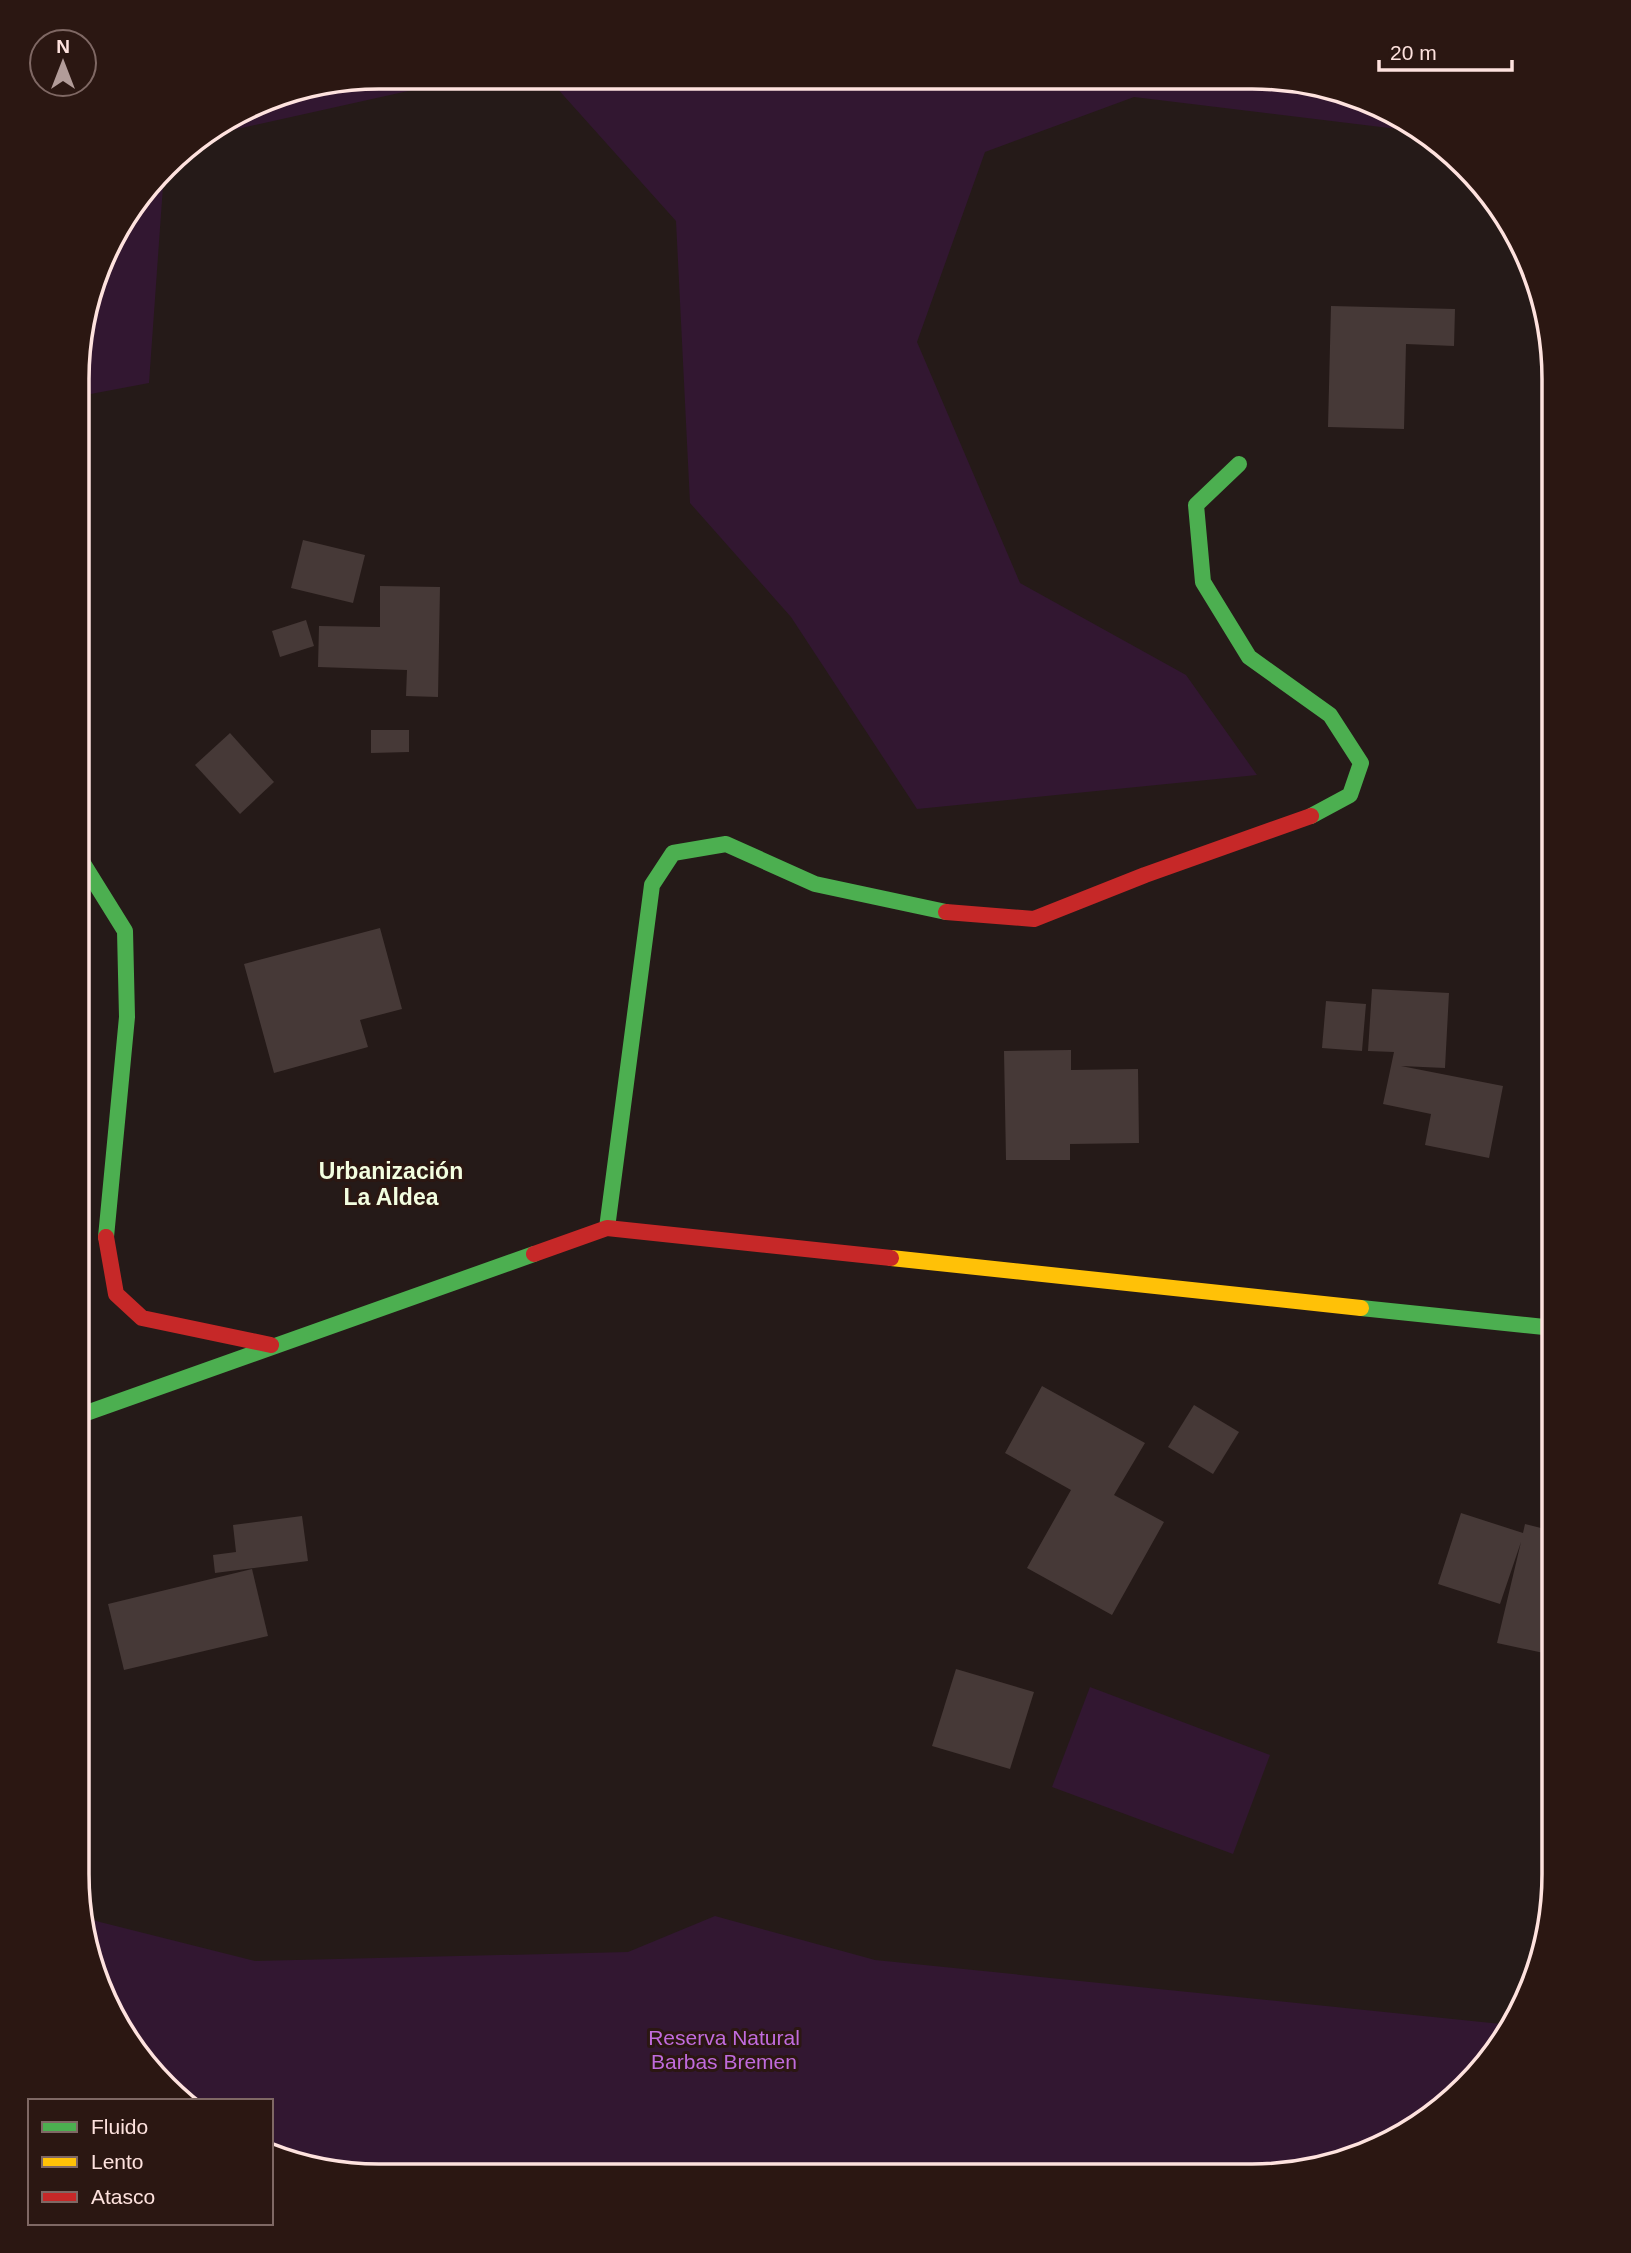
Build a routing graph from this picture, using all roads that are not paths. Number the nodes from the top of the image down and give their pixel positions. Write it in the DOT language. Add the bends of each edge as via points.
graph roads {
  1 [pos="1239,464"];
  2 [pos="89,872"];
  3 [pos="607,1228"];
  4 [pos="1542,1327"];
  5 [pos="271,1345"];
  6 [pos="89,1412"];
  1 -- 3 [label="street" via="1196,505 1203,582 1249,656 1330,715 1361,763 1350,795 1302,821 1034,919 930,911 815,884 726,844 673,853 652,885"];
  2 -- 5 [label="street" via="125,931 127,1017 106,1237 116,1294 142,1318"];
  3 -- 4 [label="street"];
  3 -- 5 [label="street"];
  5 -- 6 [label="street"];
}
